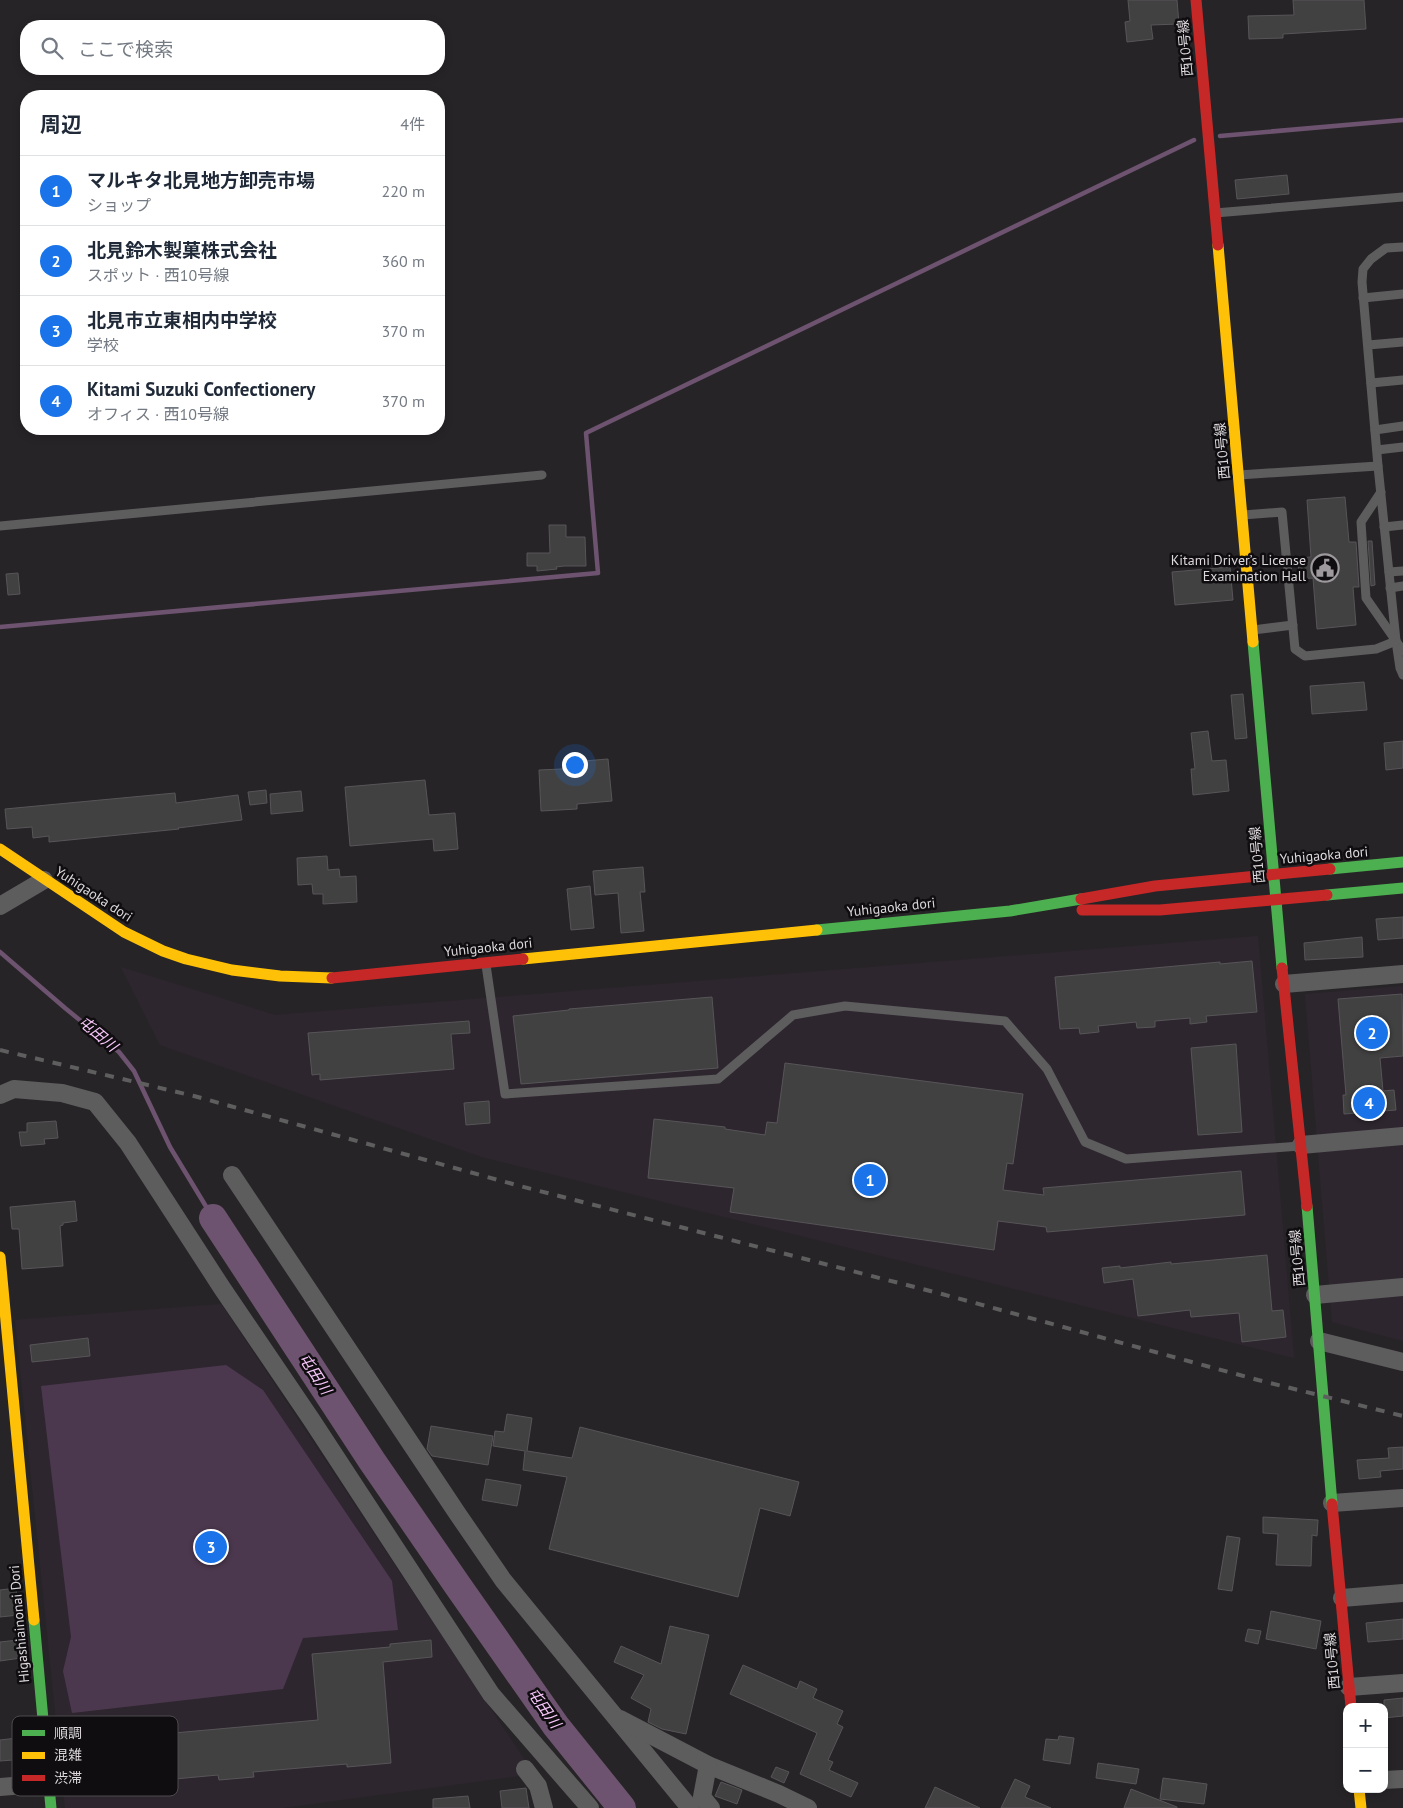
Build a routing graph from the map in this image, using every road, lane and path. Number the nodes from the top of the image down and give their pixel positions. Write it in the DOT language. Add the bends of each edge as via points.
graph roads {
  1 [pos="1196,0"];
  2 [pos="1403,198"];
  3 [pos="1215,213"];
  4 [pos="1403,247"];
  5 [pos="1403,294"];
  6 [pos="1364,298"];
  7 [pos="1403,342"];
  8 [pos="1368,346"];
  9 [pos="1403,380"];
  10 [pos="1371,383"];
  11 [pos="1403,426"];
  12 [pos="1375,430"];
  13 [pos="1403,447"];
  14 [pos="1377,450"];
  15 [pos="1378,466"];
  16 [pos="542,475"];
  17 [pos="1239,475"];
  18 [pos="1381,492"];
  19 [pos="1242,516"];
  20 [pos="1403,525"];
  21 [pos="0,526"];
  22 [pos="1384,527"];
  23 [pos="1403,571"];
  24 [pos="1389,572"];
  25 [pos="1403,586"];
  26 [pos="1390,588"];
  27 [pos="1293,626"];
  28 [pos="1252,630"];
  29 [pos="1396,641"];
  30 [pos="1403,651"];
  31 [pos="1403,675"];
  32 [pos="0,849"];
  33 [pos="1403,862"];
  34 [pos="1274,874"];
  35 [pos="44,880"];
  36 [pos="1403,888"];
  37 [pos="1276,900"];
  38 [pos="0,906"];
  39 [pos="1010,911"];
  40 [pos="486,962"];
  41 [pos="1403,974"];
  42 [pos="1284,984"];
  43 [pos="0,1095"];
  44 [pos="1403,1136"];
  45 [pos="1302,1145"];
  46 [pos="232,1175"];
  47 [pos="0,1257"];
  48 [pos="1403,1287"];
  49 [pos="1315,1295"];
  50 [pos="1319,1341"];
  51 [pos="1403,1362"];
  52 [pos="7,1404"];
  53 [pos="1403,1498"];
  54 [pos="1332,1503"];
  55 [pos="1403,1593"];
  56 [pos="1342,1598"];
  57 [pos="1403,1683"];
  58 [pos="1349,1687"];
  59 [pos="1351,1703"];
  60 [pos="42,1716"];
  61 [pos="613,1716"];
  62 [pos="708,1765"];
  63 [pos="525,1769"];
  64 [pos="1403,1778"];
  65 [pos="1388,1780"];
  66 [pos="1359,1793"];
  67 [pos="544,1808"];
  68 [pos="590,1808"];
  69 [pos="690,1808"];
  70 [pos="711,1808"];
  71 [pos="808,1808"];
  72 [pos="1361,1808"];
  1 -- 3 [label="street, 西10号線"];
  2 -- 3 [label="lane"];
  3 -- 17 [label="street, 西10号線"];
  4 -- 6 [label="lane" via="1386,248 1371,259 1363,270"];
  5 -- 6 [label="lane"];
  6 -- 8 [label="lane"];
  7 -- 8 [label="lane"];
  8 -- 10 [label="lane"];
  9 -- 10 [label="lane"];
  10 -- 12 [label="lane"];
  11 -- 12 [label="lane"];
  12 -- 14 [label="lane"];
  13 -- 14 [label="lane"];
  14 -- 15 [label="lane"];
  15 -- 17 [label="lane"];
  15 -- 18 [label="lane"];
  16 -- 21 [label="lane"];
  17 -- 19 [label="street, 西10号線"];
  18 -- 22 [label="lane"];
  18 -- 29 [label="lane" via="1361,522 1366,598"];
  19 -- 27 [label="lane" via="1282,512"];
  19 -- 28 [label="street, 西10号線"];
  20 -- 22 [label="lane"];
  22 -- 24 [label="lane"];
  23 -- 24 [label="lane"];
  24 -- 26 [label="lane"];
  25 -- 26 [label="lane"];
  26 -- 29 [label="lane"];
  27 -- 28 [label="lane"];
  27 -- 29 [label="lane" via="1295,649 1305,656 1376,649"];
  28 -- 34 [label="street, 西10号線"];
  29 -- 30 [label="lane"];
  29 -- 31 [label="lane"];
  32 -- 35 [label="street, Yuhigaoka dori"];
  33 -- 34 [label="street, Yuhigaoka dori"];
  34 -- 37 [label="street, 西10号線"];
  34 -- 39 [label="street, Yuhigaoka dori" via="1155,886"];
  35 -- 38 [label="street"];
  35 -- 40 [label="street, Yuhigaoka dori" via="140,941 188,960 236,972 329,978"];
  36 -- 37 [label="street, Yuhigaoka dori"];
  37 -- 39 [label="street, Yuhigaoka dori" via="1160,910"];
  37 -- 42 [label="street, 西10号線"];
  39 -- 40 [label="street, Yuhigaoka dori"];
  40 -- 45 [label="lane" via="505,1094 718,1079 793,1015 845,1006 1005,1021 1047,1069 1085,1142 1126,1159"];
  41 -- 42 [label="street"];
  42 -- 45 [label="street, 西10号線"];
  43 -- 68 [label="street" via="14,1089 62,1093 95,1102 106,1115 128,1142 491,1694"];
  44 -- 45 [label="street"];
  45 -- 49 [label="street, 西10号線"];
  46 -- 61 [label="street" via="503,1580"];
  47 -- 52 [label="street, Higashiainonai Dori"];
  48 -- 49 [label="street"];
  49 -- 50 [label="street, 西10号線"];
  50 -- 51 [label="street"];
  50 -- 54 [label="street, 西10号線"];
  52 -- 60 [label="street, Higashiainonai Dori"];
  53 -- 54 [label="street"];
  54 -- 56 [label="street, 西10号線"];
  55 -- 56 [label="street"];
  56 -- 58 [label="street, 西10号線"];
  57 -- 58 [label="street"];
  58 -- 59 [label="street, 西10号線"];
  61 -- 62 [label="street"];
  61 -- 69 [label="street"];
  62 -- 70 [label="street" via="702,1798"];
  62 -- 71 [label="street"];
  63 -- 67 [label="street" via="538,1786"];
  64 -- 65 [label="street"];
  66 -- 72 [label="street"];
}
